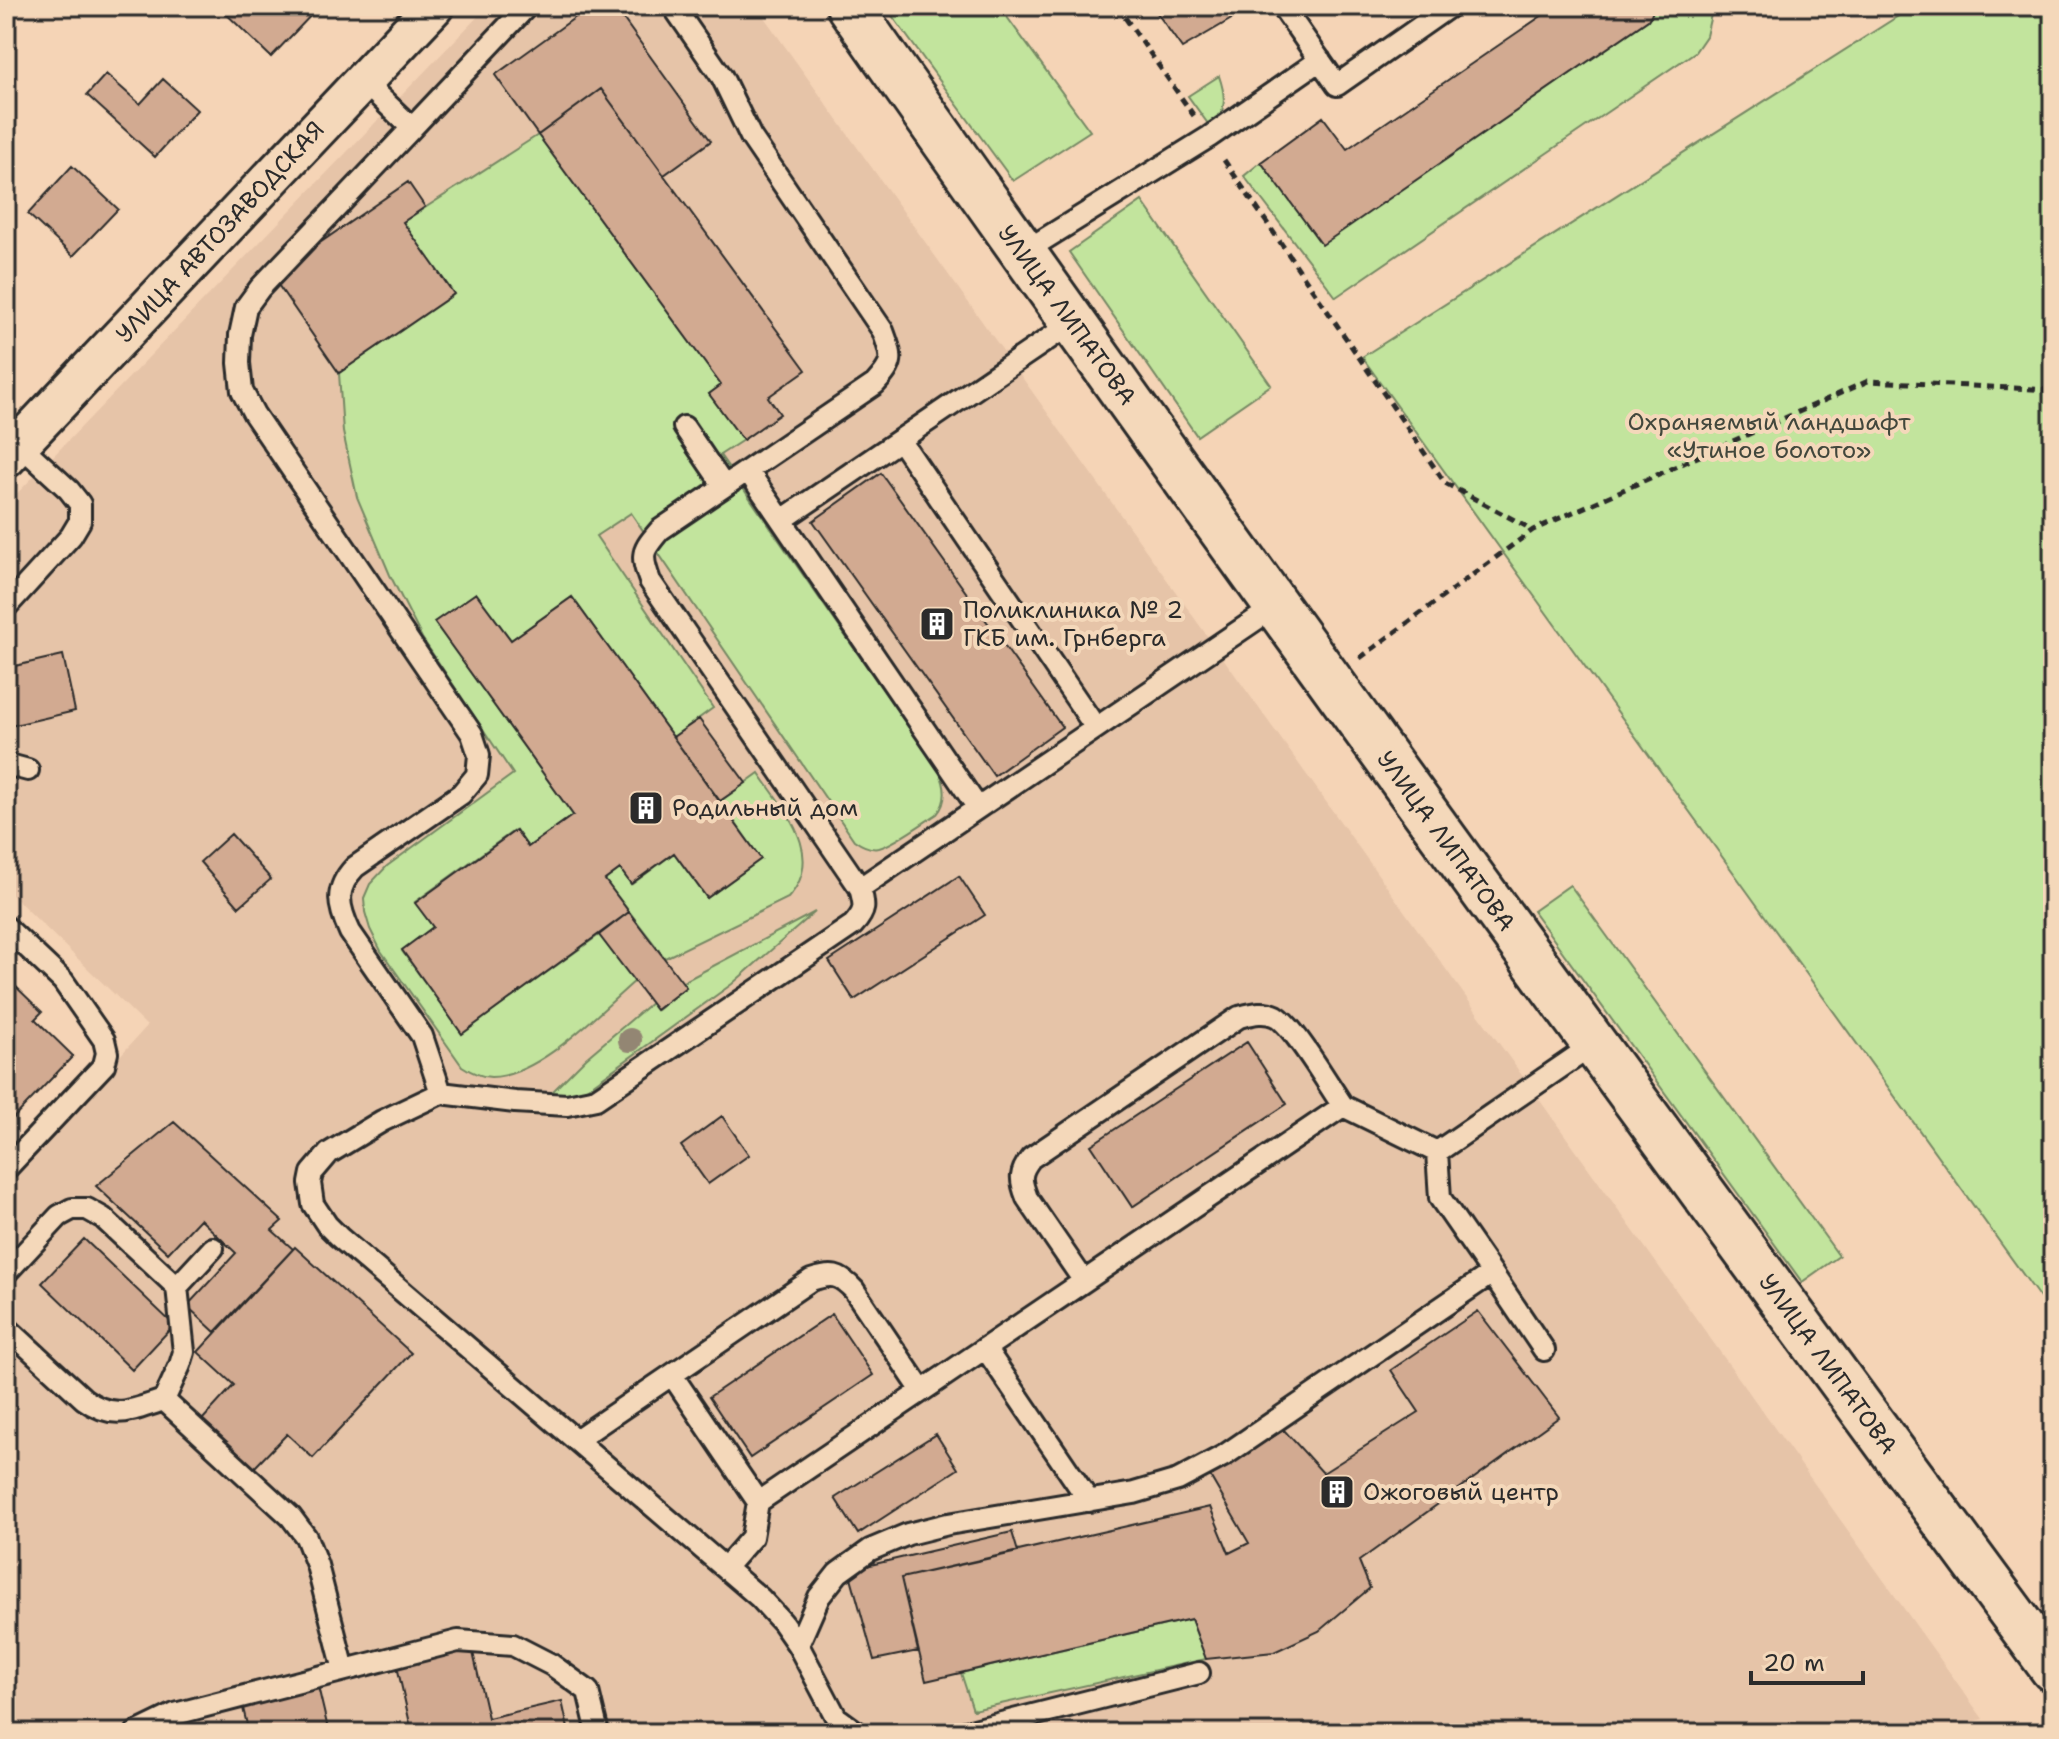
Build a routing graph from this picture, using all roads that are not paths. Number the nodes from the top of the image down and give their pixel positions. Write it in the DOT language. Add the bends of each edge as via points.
graph roads {
  1 [pos="434,6"];
  2 [pos="527,6"];
  3 [pos="673,6"];
  4 [pos="849,6"];
  5 [pos="1282,6"];
  6 [pos="1450,6"];
  7 [pos="1320,60"];
  8 [pos="363,81"];
  9 [pos="412,128"];
  10 [pos="1022,253"];
  11 [pos="1072,323"];
  12 [pos="684,427"];
  13 [pos="900,440"];
  14 [pos="13,451"];
  15 [pos="748,471"];
  16 [pos="724,486"];
  17 [pos="782,520"];
  18 [pos="1276,606"];
  19 [pos="6,607"];
  20 [pos="1096,728"];
  21 [pos="6,764"];
  22 [pos="28,770"];
  23 [pos="978,808"];
  24 [pos="860,888"];
  25 [pos="6,927"];
  26 [pos="1593,1045"];
  27 [pos="441,1093"];
  28 [pos="1343,1106"];
  29 [pos="1437,1152"];
  30 [pos="6,1169"];
  31 [pos="213,1248"];
  32 [pos="6,1273"];
  33 [pos="1492,1273"];
  34 [pos="1084,1281"];
  35 [pos="177,1287"];
  36 [pos="6,1327"];
  37 [pos="985,1348"];
  38 [pos="1544,1350"];
  39 [pos="672,1375"];
  40 [pos="922,1391"];
  41 [pos="164,1400"];
  42 [pos="576,1440"];
  43 [pos="1089,1501"];
  44 [pos="758,1502"];
  45 [pos="725,1568"];
  46 [pos="798,1645"];
  47 [pos="2053,1669"];
  48 [pos="344,1670"];
  49 [pos="1199,1673"];
  50 [pos="136,1733"];
  51 [pos="598,1733"];
  52 [pos="858,1733"];
  53 [pos="962,1733"];
  1 -- 8 [label="street, УЛИЦА АВТОЗАВОДСКАЯ"];
  2 -- 9 [label="lane"];
  3 -- 15 [label="lane" via="722,77 751,137 883,331 891,353 889,368 875,384"];
  4 -- 10 [label="street, УЛИЦА ЛИПАТОВА"];
  5 -- 7 [label="lane"];
  6 -- 7 [label="lane" via="1337,85"];
  7 -- 10 [label="lane" via="1209,137"];
  8 -- 9 [label="lane"];
  8 -- 14 [label="street, УЛИЦА АВТОЗАВОДСКАЯ"];
  9 -- 27 [label="lane" via="246,307 239,363 242,391 254,414 472,734 479,755 477,775 461,794 355,867 343,881 339,898 350,932 422,1036"];
  10 -- 11 [label="street, УЛИЦА ЛИПАТОВА"];
  11 -- 13 [label="lane"];
  11 -- 18 [label="street, УЛИЦА ЛИПАТОВА"];
  12 -- 16 [label="lane"];
  13 -- 17 [label="lane"];
  13 -- 20 [label="lane"];
  14 -- 19 [label="lane" via="69,490 80,504 80,521"];
  15 -- 16 [label="lane"];
  15 -- 17 [label="lane"];
  16 -- 24 [label="lane" via="660,530 645,547 643,563 650,581"];
  17 -- 23 [label="lane"];
  18 -- 20 [label="lane"];
  18 -- 26 [label="street, УЛИЦА ЛИПАТОВА"];
  20 -- 23 [label="lane"];
  21 -- 22 [label="lane"];
  23 -- 24 [label="lane"];
  24 -- 27 [label="lane" via="862,915 853,925 596,1099 567,1105"];
  25 -- 30 [label="lane" via="63,981 104,1040 107,1053 104,1065"];
  26 -- 29 [label="lane"];
  26 -- 47 [label="street, УЛИЦА ЛИПАТОВА"];
  27 -- 42 [label="lane" via="329,1153 312,1173 313,1204 339,1237"];
  28 -- 29 [label="lane"];
  28 -- 34 [label="lane"];
  28 -- 34 [label="lane" via="1290,1029 1275,1016 1258,1012 1239,1017 1122,1096 1022,1168 1027,1198"];
  29 -- 33 [label="lane" via="1440,1198"];
  31 -- 35 [label="lane"];
  32 -- 35 [label="lane" via="59,1216 87,1209"];
  33 -- 38 [label="lane"];
  33 -- 43 [label="lane" via="1225,1455 1178,1480"];
  34 -- 37 [label="lane"];
  35 -- 41 [label="lane" via="184,1352"];
  36 -- 41 [label="lane" via="98,1409 113,1413"];
  37 -- 40 [label="lane"];
  37 -- 43 [label="lane"];
  39 -- 40 [label="lane" via="811,1280 827,1275 843,1278 854,1290"];
  39 -- 42 [label="lane"];
  39 -- 44 [label="lane"];
  40 -- 44 [label="lane"];
  41 -- 48 [label="lane" via="306,1537"];
  42 -- 45 [label="lane"];
  43 -- 46 [label="lane" via="948,1524 870,1550 838,1573 819,1597"];
  44 -- 45 [label="lane" via="752,1537"];
  45 -- 46 [label="lane" via="760,1598"];
  46 -- 52 [label="lane" via="836,1717"];
  48 -- 50 [label="lane" via="175,1714"];
  48 -- 51 [label="lane" via="458,1641 513,1645 588,1691"];
  49 -- 53 [label="lane"];
}
